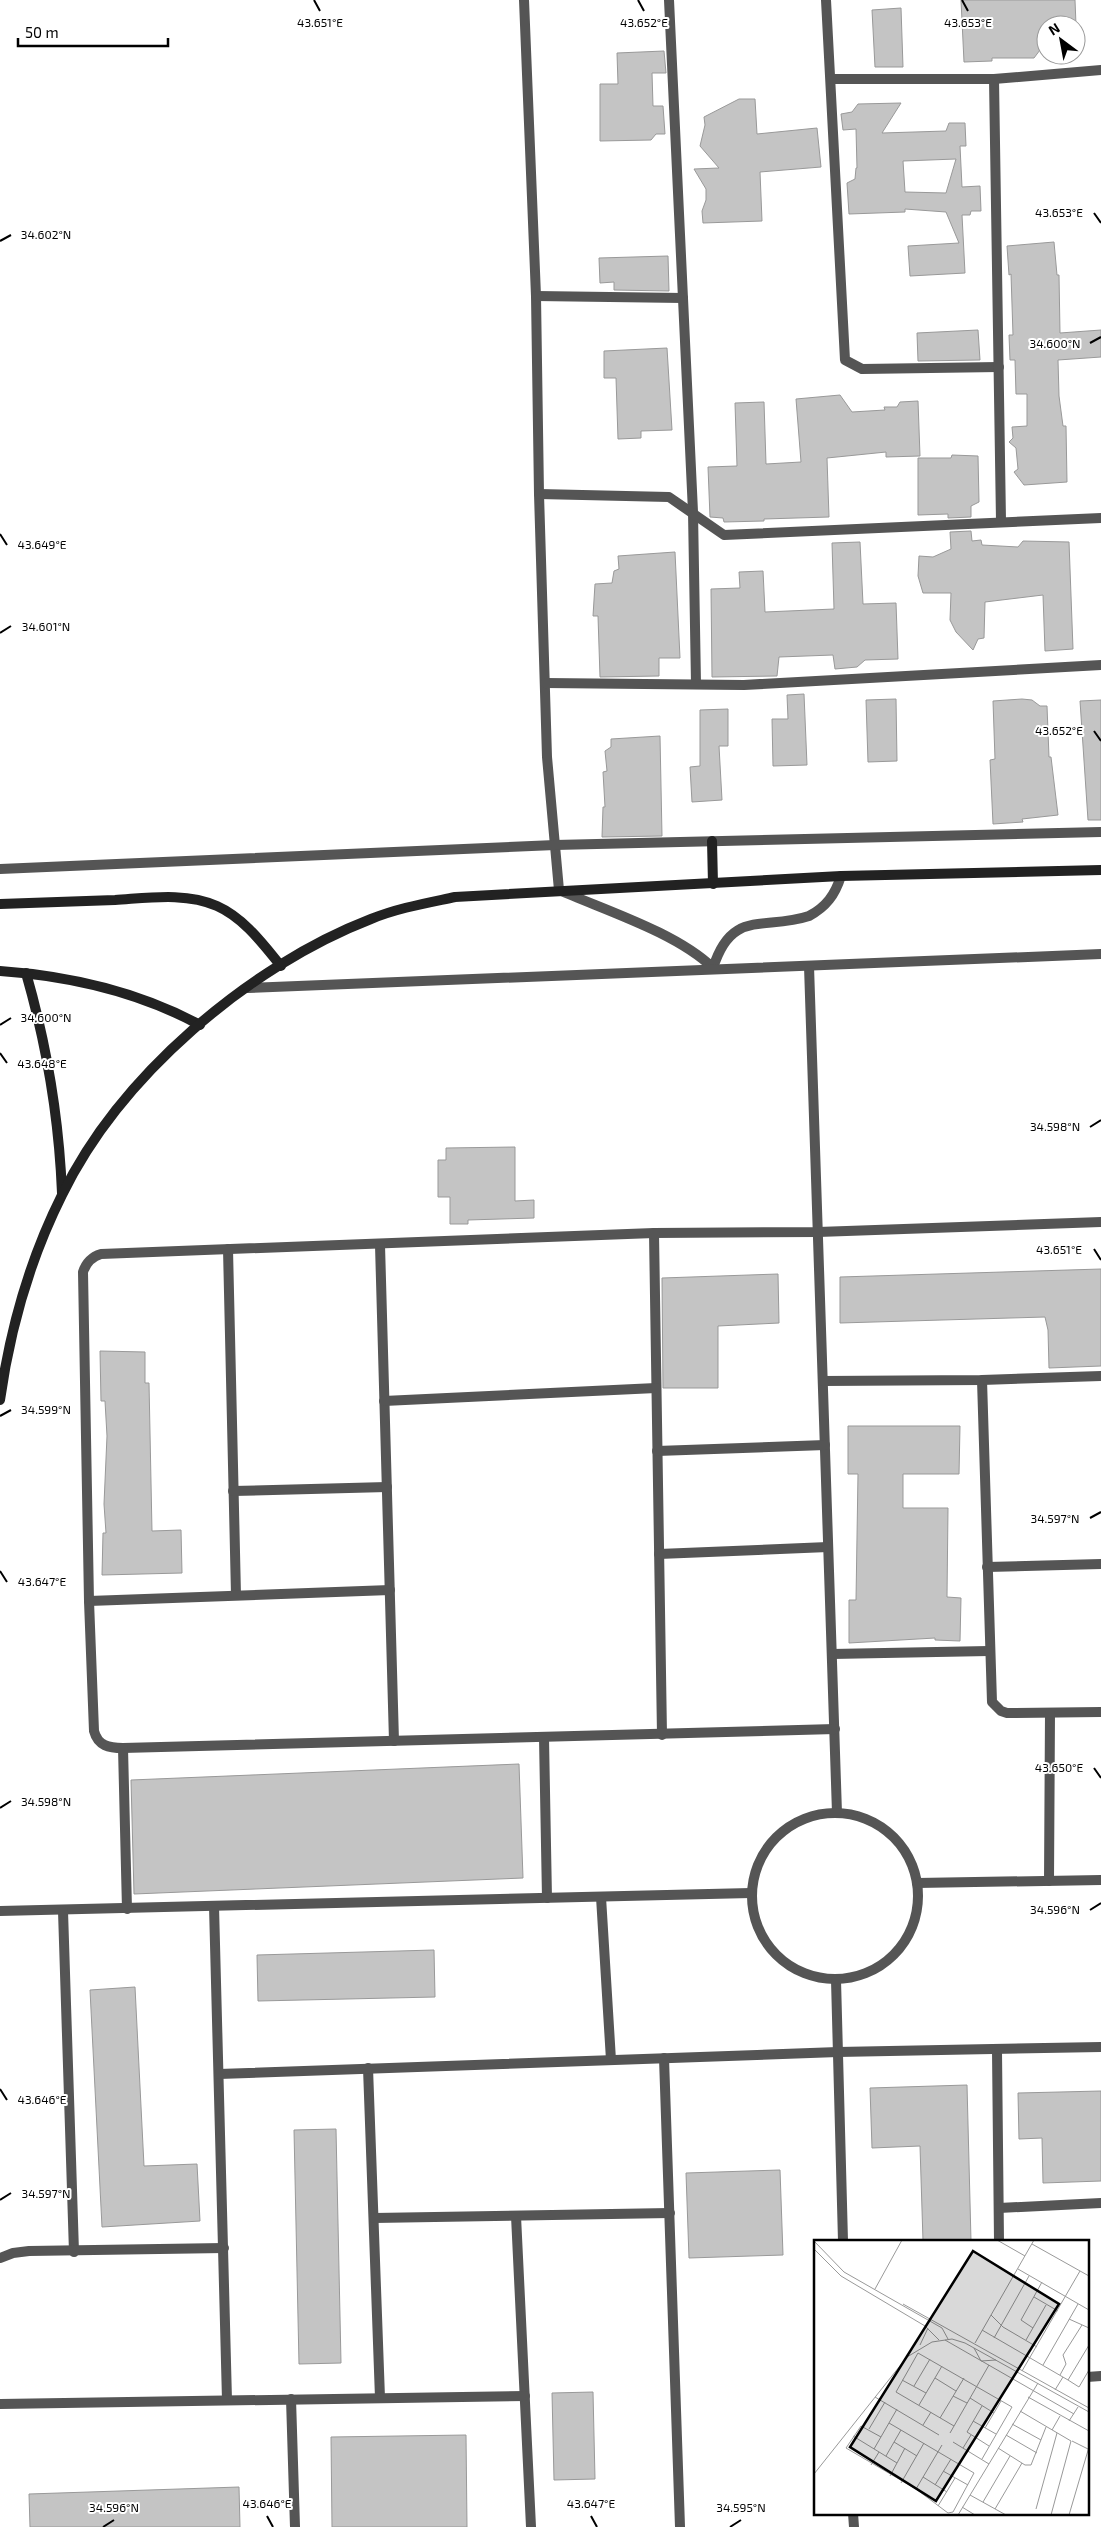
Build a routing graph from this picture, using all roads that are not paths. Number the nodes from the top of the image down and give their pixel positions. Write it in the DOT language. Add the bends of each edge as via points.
graph roads {
  1 [pos="524,0"];
  2 [pos="670,0"];
  3 [pos="826,0"];
  4 [pos="1101,70"];
  5 [pos="831,79"];
  6 [pos="994,79"];
  7 [pos="536,296"];
  8 [pos="683,298"];
  9 [pos="999,367"];
  10 [pos="539,494"];
  11 [pos="693,512"];
  12 [pos="1101,518"];
  13 [pos="1001,521"];
  14 [pos="1101,665"];
  15 [pos="545,683"];
  16 [pos="696,684"];
  17 [pos="1101,832"];
  18 [pos="712,841"];
  19 [pos="555,845"];
  20 [pos="0,869"];
  21 [pos="1101,870"];
  22 [pos="841,876"];
  23 [pos="712,884"];
  24 [pos="559,890"];
  25 [pos="0,904"];
  26 [pos="1101,954"];
  27 [pos="281,966"];
  28 [pos="809,966"];
  29 [pos="714,968"];
  30 [pos="0,971"];
  31 [pos="26,973"];
  32 [pos="248,988"];
  33 [pos="200,1025"];
  34 [pos="62,1194"];
  35 [pos="1101,1222"];
  36 [pos="818,1232"];
  37 [pos="654,1234"];
  38 [pos="380,1245"];
  39 [pos="228,1249"];
  40 [pos="1101,1376"];
  41 [pos="823,1380"];
  42 [pos="982,1380"];
  43 [pos="656,1388"];
  44 [pos="0,1400"];
  45 [pos="384,1402"];
  46 [pos="825,1445"];
  47 [pos="657,1451"];
  48 [pos="387,1487"];
  49 [pos="234,1491"];
  50 [pos="828,1547"];
  51 [pos="659,1554"];
  52 [pos="1101,1564"];
  53 [pos="987,1567"];
  54 [pos="390,1590"];
  55 [pos="236,1595"];
  56 [pos="88,1601"];
  57 [pos="989,1651"];
  58 [pos="832,1654"];
  59 [pos="1101,1712"];
  60 [pos="1050,1713"];
  61 [pos="835,1730"];
  62 [pos="662,1735"];
  63 [pos="544,1738"];
  64 [pos="394,1741"];
  65 [pos="123,1748"];
  66 [pos="837,1813"];
  67 [pos="1101,1880"];
  68 [pos="1049,1881"];
  69 [pos="917,1883"];
  70 [pos="751,1893"];
  71 [pos="601,1897"];
  72 [pos="547,1898"];
  73 [pos="214,1906"];
  74 [pos="127,1909"];
  75 [pos="63,1911"];
  76 [pos="0,1912"];
  77 [pos="836,1980"];
  78 [pos="1101,2047"];
  79 [pos="997,2051"];
  80 [pos="838,2052"];
  81 [pos="664,2058"];
  82 [pos="611,2060"];
  83 [pos="368,2068"];
  84 [pos="219,2074"];
  85 [pos="1101,2203"];
  86 [pos="999,2208"];
  87 [pos="670,2213"];
  88 [pos="516,2216"];
  89 [pos="374,2218"];
  90 [pos="843,2240"];
  91 [pos="999,2240"];
  92 [pos="224,2248"];
  93 [pos="74,2252"];
  94 [pos="0,2258"];
  95 [pos="1101,2376"];
  96 [pos="1088,2377"];
  97 [pos="525,2396"];
  98 [pos="380,2398"];
  99 [pos="291,2399"];
  100 [pos="227,2400"];
  101 [pos="0,2404"];
  102 [pos="853,2514"];
  103 [pos="295,2527"];
  104 [pos="530,2527"];
  105 [pos="680,2527"];
  106 [pos="854,2527"];
  1 -- 7 [label="street"];
  2 -- 8 [label="street"];
  3 -- 5 [label="street"];
  4 -- 6 [label="street"];
  5 -- 6 [label="street"];
  5 -- 9 [label="street" via="845,360 862,369"];
  6 -- 9 [label="street"];
  7 -- 8 [label="street"];
  7 -- 10 [label="street"];
  8 -- 11 [label="street"];
  9 -- 13 [label="street"];
  10 -- 11 [label="street" via="669,497"];
  10 -- 15 [label="street"];
  11 -- 13 [label="street" via="724,535"];
  11 -- 16 [label="street"];
  12 -- 13 [label="street"];
  14 -- 16 [label="street"];
  15 -- 16 [label="street"];
  15 -- 19 [label="street" via="547,757"];
  17 -- 18 [label="street"];
  18 -- 19 [label="street"];
  18 -- 23 [label="main road"];
  19 -- 20 [label="street"];
  19 -- 24 [label="street"];
  21 -- 22 [label="main road"];
  22 -- 23 [label="main road"];
  22 -- 29 [label="street" via="833,896 809,916 741,927 721,948"];
  23 -- 24 [label="main road"];
  24 -- 27 [label="main road" via="455,897 412,906 372,918 324,939"];
  24 -- 29 [label="street" via="678,942"];
  25 -- 27 [label="main road" via="162,898 200,900 232,915 250,930"];
  26 -- 28 [label="street"];
  27 -- 32 [label="main road"];
  28 -- 29 [label="street"];
  28 -- 36 [label="street"];
  29 -- 32 [label="street"];
  30 -- 31 [label="main road"];
  31 -- 33 [label="main road" via="130,993 176,1011"];
  31 -- 34 [label="main road" via="52,1082"];
  32 -- 33 [label="main road"];
  33 -- 34 [label="main road" via="144,1079 118,1110 90,1147"];
  34 -- 44 [label="main road" via="19,1306"];
  35 -- 36 [label="street"];
  36 -- 37 [label="street"];
  36 -- 41 [label="street"];
  37 -- 38 [label="street"];
  37 -- 43 [label="street"];
  38 -- 39 [label="street"];
  38 -- 45 [label="street"];
  39 -- 49 [label="street"];
  39 -- 56 [label="street" via="101,1254 92,1258 83,1272"];
  40 -- 42 [label="street"];
  41 -- 42 [label="street"];
  41 -- 46 [label="street"];
  42 -- 53 [label="street"];
  43 -- 45 [label="street"];
  43 -- 47 [label="street"];
  45 -- 48 [label="street"];
  46 -- 47 [label="street"];
  46 -- 50 [label="street"];
  47 -- 51 [label="street"];
  48 -- 49 [label="street"];
  48 -- 54 [label="street"];
  49 -- 55 [label="street"];
  50 -- 51 [label="street"];
  50 -- 58 [label="street"];
  51 -- 62 [label="street"];
  52 -- 53 [label="street"];
  53 -- 57 [label="street"];
  54 -- 55 [label="street"];
  54 -- 64 [label="street"];
  55 -- 56 [label="street"];
  56 -- 65 [label="street" via="94,1730 105,1746"];
  57 -- 58 [label="street"];
  57 -- 60 [label="street" via="990,1695 996,1708 1007,1713"];
  58 -- 61 [label="street"];
  59 -- 60 [label="street"];
  60 -- 68 [label="street"];
  61 -- 62 [label="street"];
  61 -- 66 [label="street"];
  62 -- 63 [label="street"];
  63 -- 64 [label="street"];
  63 -- 72 [label="street"];
  64 -- 65 [label="street"];
  65 -- 74 [label="street"];
  66 -- 69 [label="street" via="856,1815 874,1822 890,1834 908,1856"];
  66 -- 70 [label="street" via="802,1820 778,1835 764,1852 755,1872"];
  67 -- 68 [label="street"];
  68 -- 69 [label="street"];
  69 -- 77 [label="street" via="918,1904 905,1942 875,1969 856,1977"];
  70 -- 71 [label="street"];
  70 -- 77 [label="street" via="753,1913 769,1948 782,1961 808,1975"];
  71 -- 72 [label="street"];
  71 -- 82 [label="street"];
  72 -- 73 [label="street"];
  73 -- 74 [label="street"];
  73 -- 84 [label="street"];
  74 -- 75 [label="street"];
  75 -- 76 [label="street"];
  75 -- 93 [label="street"];
  77 -- 80 [label="street"];
  78 -- 79 [label="street"];
  79 -- 80 [label="street"];
  79 -- 86 [label="street"];
  80 -- 81 [label="street"];
  80 -- 90 [label="street"];
  81 -- 82 [label="street"];
  81 -- 87 [label="street"];
  82 -- 83 [label="street"];
  83 -- 84 [label="street"];
  83 -- 89 [label="street"];
  84 -- 92 [label="street"];
  85 -- 86 [label="street"];
  86 -- 91 [label="street"];
  87 -- 88 [label="street"];
  87 -- 105 [label="street"];
  88 -- 89 [label="street"];
  88 -- 97 [label="street"];
  89 -- 98 [label="street"];
  92 -- 93 [label="street"];
  92 -- 100 [label="street"];
  93 -- 94 [label="street" via="29,2251"];
  95 -- 96 [label="street"];
  97 -- 98 [label="street"];
  97 -- 104 [label="street"];
  98 -- 99 [label="street"];
  99 -- 100 [label="street"];
  99 -- 103 [label="street"];
  100 -- 101 [label="street"];
  102 -- 106 [label="street"];
}
